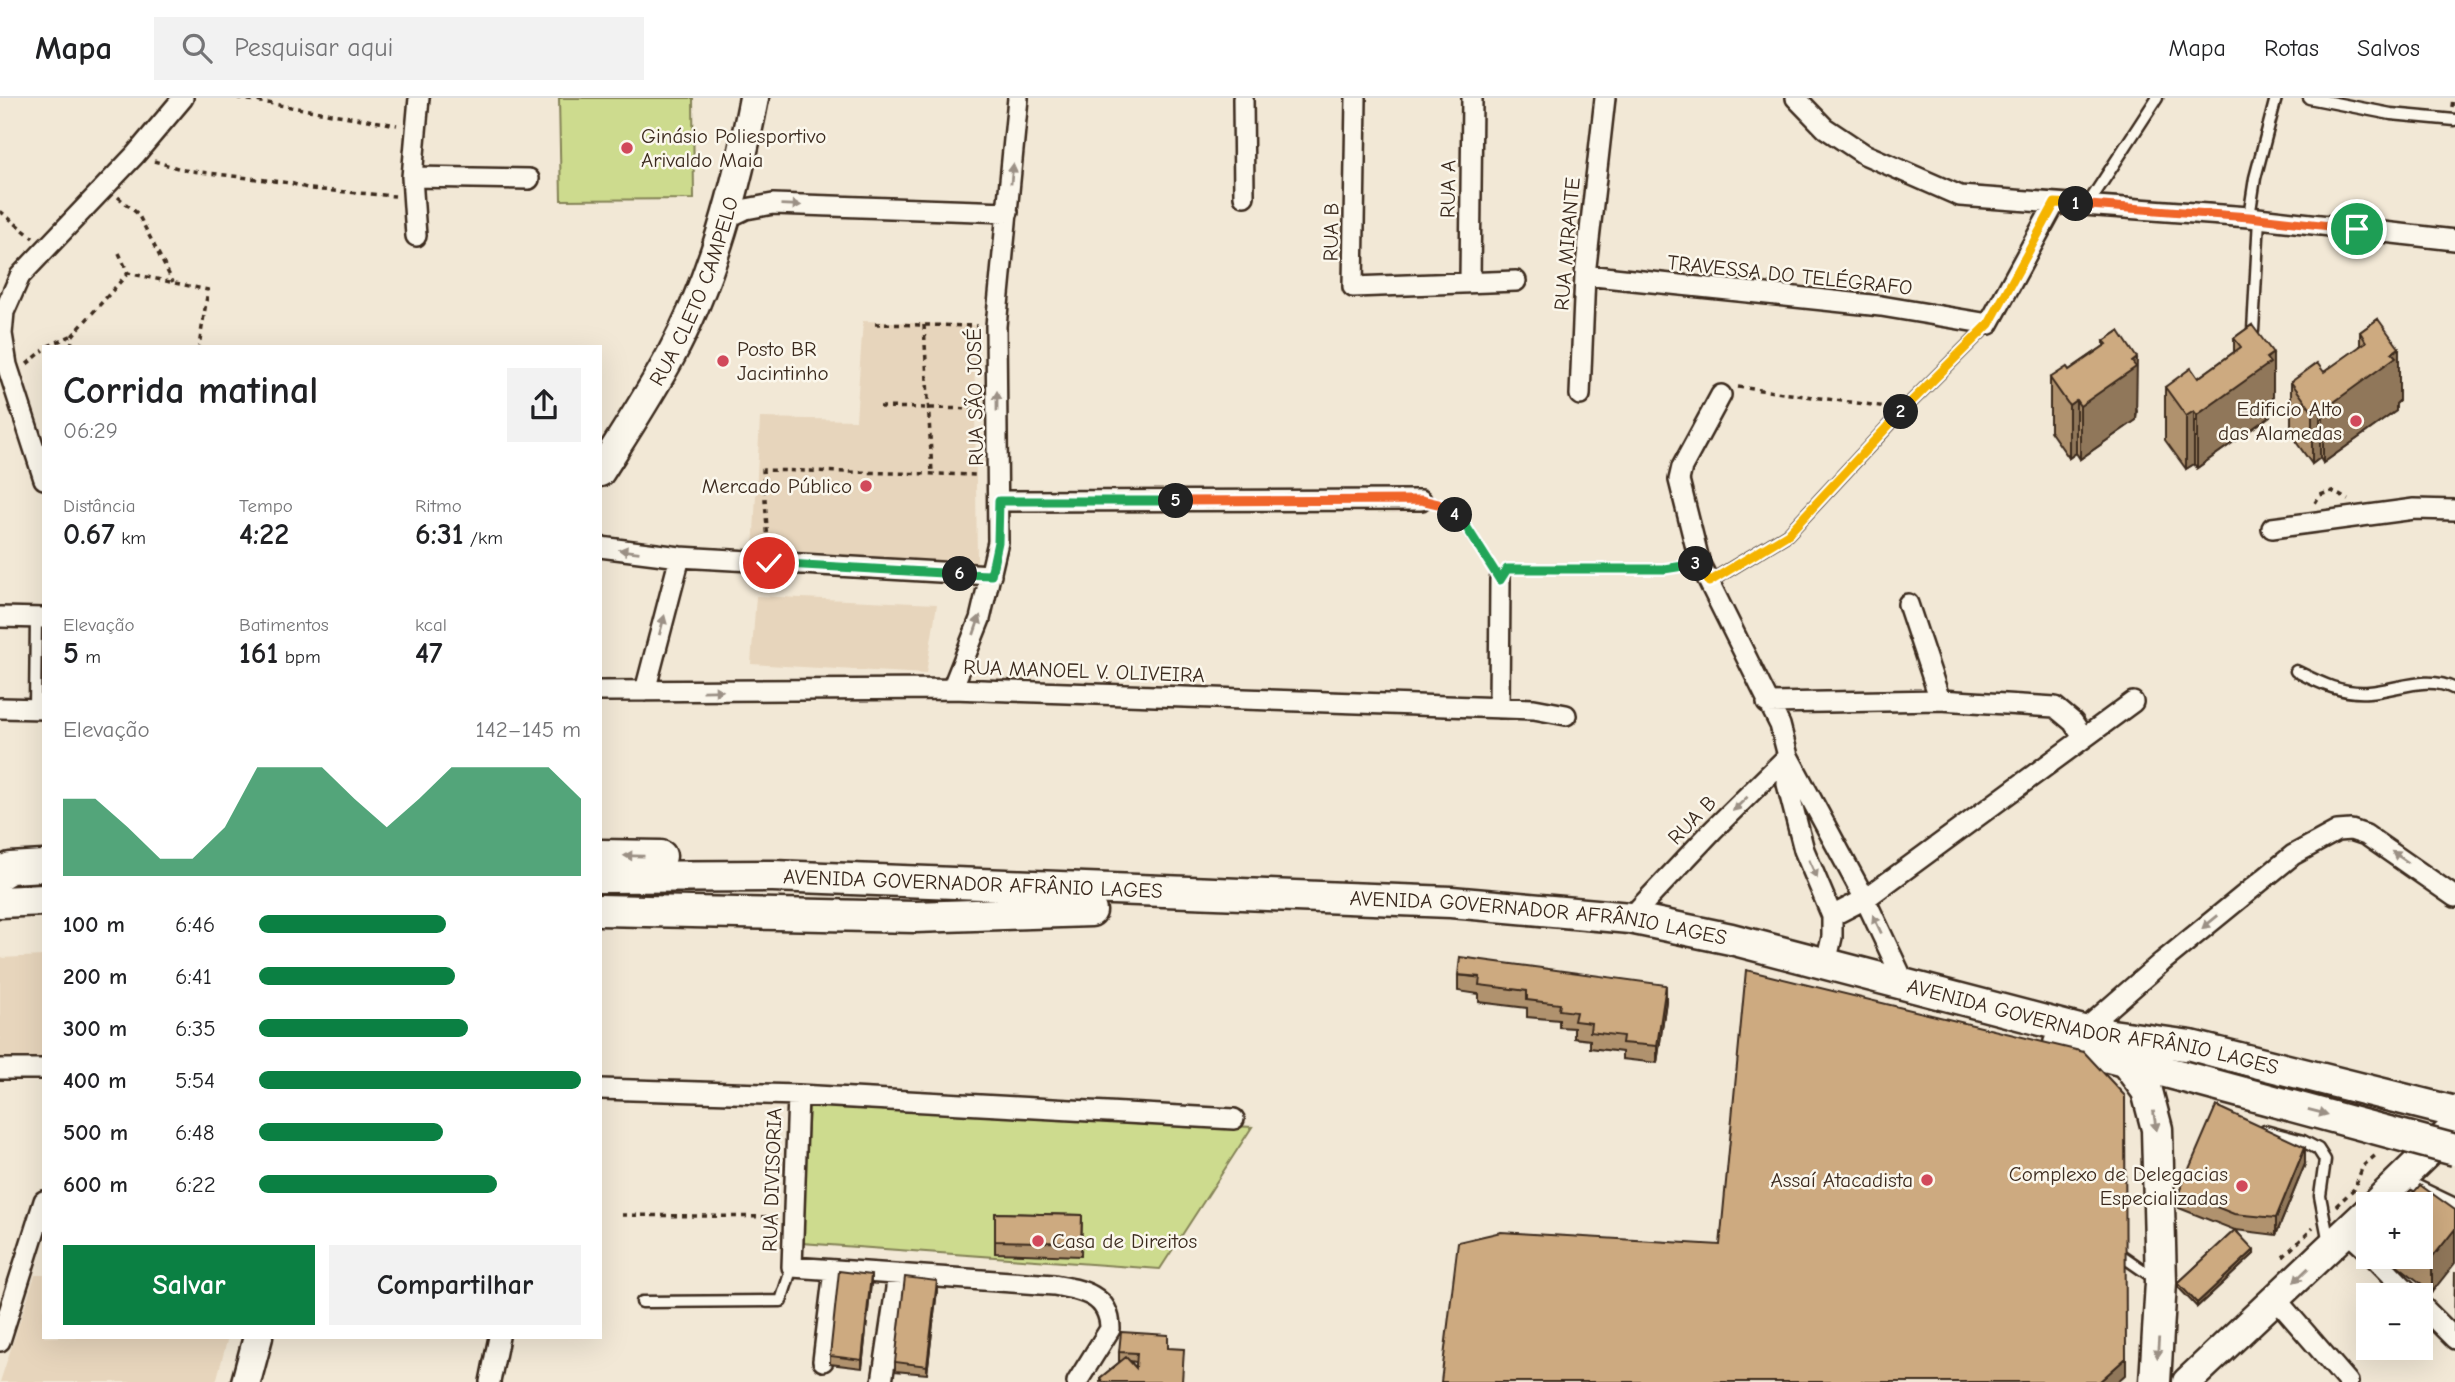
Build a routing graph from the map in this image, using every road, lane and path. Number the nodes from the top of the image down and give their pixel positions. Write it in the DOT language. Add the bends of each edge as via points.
graph roads {
  1 [pos="183,98"];
  2 [pos="238,98"];
  3 [pos="419,98"];
  4 [pos="754,98"];
  5 [pos="1018,98"];
  6 [pos="1242,98"];
  7 [pos="1356,98"];
  8 [pos="1472,98"];
  9 [pos="1605,98"];
  10 [pos="1796,98"];
  11 [pos="2157,98"];
  12 [pos="2276,98"];
  13 [pos="2309,98"];
  14 [pos="2455,120"];
  15 [pos="417,128"];
  16 [pos="135,155"];
  17 [pos="529,178"];
  18 [pos="106,186"];
  19 [pos="412,187"];
  20 [pos="1244,196"];
  21 [pos="2055,203"];
  22 [pos="2088,204"];
  23 [pos="0,211"];
  24 [pos="1008,212"];
  25 [pos="2254,218"];
  26 [pos="725,219"];
  27 [pos="416,236"];
  28 [pos="34,240"];
  29 [pos="2455,240"];
  30 [pos="119,253"];
  31 [pos="128,273"];
  32 [pos="1585,275"];
  33 [pos="1470,281"];
  34 [pos="1516,281"];
  35 [pos="173,282"];
  36 [pos="2,312"];
  37 [pos="876,324"];
  38 [pos="1989,324"];
  39 [pos="924,325"];
  40 [pos="996,326"];
  41 [pos="2253,331"];
  42 [pos="73,335"];
  43 [pos="52,345"];
  44 [pos="71,345"];
  45 [pos="199,345"];
  46 [pos="42,351"];
  47 [pos="26,365"];
  48 [pos="1580,395"];
  49 [pos="1721,395"];
  50 [pos="880,407"];
  51 [pos="929,408"];
  52 [pos="996,410"];
  53 [pos="1903,410"];
  54 [pos="602,468"];
  55 [pos="42,473"];
  56 [pos="932,473"];
  57 [pos="999,476"];
  58 [pos="1421,500"];
  59 [pos="999,501"];
  60 [pos="2455,510"];
  61 [pos="2272,528"];
  62 [pos="602,547"];
  63 [pos="680,557"];
  64 [pos="769,563"];
  65 [pos="1700,564"];
  66 [pos="991,575"];
  67 [pos="1500,580"];
  68 [pos="1709,582"];
  69 [pos="1908,604"];
  70 [pos="0,617"];
  71 [pos="40,618"];
  72 [pos="2296,671"];
  73 [pos="952,689"];
  74 [pos="2455,689"];
  75 [pos="602,691"];
  76 [pos="645,691"];
  77 [pos="1940,701"];
  78 [pos="2133,702"];
  79 [pos="1767,703"];
  80 [pos="0,708"];
  81 [pos="1499,708"];
  82 [pos="39,709"];
  83 [pos="1566,715"];
  84 [pos="2083,737"];
  85 [pos="1788,756"];
  86 [pos="602,855"];
  87 [pos="42,866"];
  88 [pos="0,874"];
  89 [pos="602,877"];
  90 [pos="42,881"];
  91 [pos="0,882"];
  92 [pos="602,893"];
  93 [pos="2455,897"];
  94 [pos="1865,899"];
  95 [pos="42,900"];
  96 [pos="1096,901"];
  97 [pos="0,902"];
  98 [pos="602,910"];
  99 [pos="1832,916"];
  100 [pos="1630,918"];
  101 [pos="0,919"];
  102 [pos="42,920"];
  103 [pos="1826,963"];
  104 [pos="1906,986"];
  105 [pos="2083,1031"];
  106 [pos="2125,1061"];
  107 [pos="2184,1068"];
  108 [pos="0,1069"];
  109 [pos="42,1069"];
  110 [pos="602,1089"];
  111 [pos="798,1095"];
  112 [pos="2455,1112"];
  113 [pos="1234,1119"];
  114 [pos="2455,1126"];
  115 [pos="2256,1129"];
  116 [pos="2442,1151"];
  117 [pos="2455,1162"];
  118 [pos="2402,1178"];
  119 [pos="2387,1192"];
  120 [pos="2455,1204"];
  121 [pos="42,1207"];
  122 [pos="622,1214"];
  123 [pos="794,1217"];
  124 [pos="2356,1222"];
  125 [pos="2338,1239"];
  126 [pos="2107,1242"];
  127 [pos="2356,1246"];
  128 [pos="792,1267"];
  129 [pos="2386,1269"];
  130 [pos="834,1270"];
  131 [pos="898,1275"];
  132 [pos="2161,1282"];
  133 [pos="2399,1283"];
  134 [pos="2276,1299"];
  135 [pos="642,1302"];
  136 [pos="2433,1317"];
  137 [pos="257,1339"];
  138 [pos="499,1339"];
  139 [pos="2455,1339"];
  140 [pos="0,1341"];
  141 [pos="823,1361"];
  142 [pos="246,1382"];
  143 [pos="490,1382"];
  144 [pos="882,1382"];
  145 [pos="1077,1382"];
  146 [pos="2155,1382"];
  147 [pos="2187,1382"];
  148 [pos="2348,1382"];
  1 -- 16 [label="street"];
  2 -- 15 [label="path"];
  3 -- 15 [label="street"];
  4 -- 26 [label="main road, RUA CLETO CAMPELO"];
  24 -- 5 [label="street, RUA SÃO JOSÉ, one-way"];
  6 -- 20 [label="street"];
  7 -- 33 [label="street, RUA B" via="1353,287"];
  8 -- 33 [label="street, RUA A"];
  9 -- 32 [label="street, RUA MIRANTE"];
  10 -- 21 [label="street" via="1825,128 1908,176 1960,196"];
  11 -- 22 [label="lane"];
  12 -- 25 [label="lane" via="2255,178"];
  13 -- 14 [label="lane" via="2391,114"];
  15 -- 19 [label="street"];
  16 -- 18 [label="street"];
  16 -- 19 [label="path" via="198,173 310,189"];
  17 -- 19 [label="street"];
  18 -- 35 [label="path" via="138,214"];
  18 -- 36 [label="street" via="20,276"];
  19 -- 27 [label="street"];
  21 -- 22 [label="street"];
  21 -- 38 [label="street"];
  22 -- 25 [label="street"];
  23 -- 28 [label="path"];
  26 -- 24 [label="street, one-way" via="773,204"];
  24 -- 40 [label="street, RUA SÃO JOSÉ"];
  25 -- 29 [label="street"];
  25 -- 41 [label="lane"];
  26 -- 54 [label="main road, RUA CLETO CAMPELO" via="705,281 671,356"];
  30 -- 31 [label="path"];
  31 -- 35 [label="path"];
  31 -- 42 [label="path"];
  32 -- 38 [label="street, TRAVESSA DO TELÉGRAFO" via="1881,306"];
  32 -- 48 [label="street, RUA MIRANTE"];
  33 -- 34 [label="street, RUA B"];
  35 -- 45 [label="path" via="208,290"];
  36 -- 55 [label="street" via="7,365"];
  37 -- 39 [label="path"];
  38 -- 53 [label="lane"];
  39 -- 40 [label="path"];
  39 -- 51 [label="path"];
  52 -- 40 [label="street, RUA SÃO JOSÉ, one-way"];
  42 -- 43 [label="path"];
  42 -- 44 [label="path"];
  46 -- 47 [label="path"];
  49 -- 53 [label="path" via="1728,386"];
  49 -- 65 [label="street" via="1679,480"];
  50 -- 51 [label="path"];
  51 -- 52 [label="path"];
  51 -- 56 [label="path"];
  52 -- 57 [label="street, RUA SÃO JOSÉ"];
  53 -- 68 [label="lane" via="1788,534"];
  56 -- 57 [label="path"];
  56 -- 64 [label="path" via="762,470"];
  57 -- 59 [label="street, RUA SÃO JOSÉ"];
  58 -- 59 [label="street"];
  58 -- 67 [label="path" via="1438,504 1462,520"];
  59 -- 66 [label="street, RUA SÃO JOSÉ"];
  60 -- 61 [label="street" via="2414,509"];
  63 -- 62 [label="street, one-way"];
  63 -- 64 [label="street"];
  76 -- 63 [label="street, one-way"];
  64 -- 66 [label="street"];
  65 -- 67 [label="path" via="1664,569 1507,569"];
  65 -- 68 [label="street"];
  73 -- 66 [label="street, RUA SÃO JOSÉ, one-way" via="980,620"];
  67 -- 81 [label="street"];
  68 -- 79 [label="street"];
  69 -- 77 [label="street"];
  70 -- 71 [label="street"];
  71 -- 82 [label="lane"];
  72 -- 74 [label="lane" via="2332,689 2369,692 2443,683"];
  76 -- 73 [label="street, RUA MANOEL V. OLIVEIRA, one-way"];
  73 -- 81 [label="street, RUA MANOEL V. OLIVEIRA"];
  75 -- 76 [label="street, RUA MANOEL V. OLIVEIRA"];
  77 -- 79 [label="street"];
  77 -- 84 [label="street" via="2054,707"];
  78 -- 84 [label="street"];
  79 -- 85 [label="street" via="1780,726"];
  80 -- 82 [label="street"];
  81 -- 83 [label="street, RUA MANOEL V. OLIVEIRA"];
  84 -- 94 [label="street"];
  85 -- 94 [label="street"];
  85 -- 99 [label="street, one-way" via="1787,784 1804,850"];
  85 -- 100 [label="street, RUA B, one-way"];
  96 -- 86 [label="main road, one-way" via="1023,874 837,861"];
  87 -- 88 [label="main road" via="10,868"];
  89 -- 96 [label="main road, AVENIDA GOVERNADOR AFRÂNIO LAGES" via="773,876"];
  90 -- 91 [label="main road"];
  92 -- 96 [label="main road, AVENIDA GOVERNADOR AFRÂNIO LAGES"];
  93 -- 105 [label="street, one-way" via="2366,835 2337,831 2294,855"];
  94 -- 99 [label="street"];
  104 -- 94 [label="street, one-way"];
  95 -- 97 [label="main road"];
  96 -- 98 [label="main road" via="915,916"];
  96 -- 100 [label="main road, AVENIDA GOVERNADOR AFRÂNIO LAGES" via="1451,902"];
  96 -- 106 [label="main road, AVENIDA GOVERNADOR AFRÂNIO LAGES" via="1449,918 1639,938"];
  99 -- 103 [label="street"];
  100 -- 103 [label="main road, AVENIDA GOVERNADOR AFRÂNIO LAGES"];
  101 -- 102 [label="main road"];
  103 -- 104 [label="main road, AVENIDA GOVERNADOR AFRÂNIO LAGES"];
  104 -- 105 [label="main road, AVENIDA GOVERNADOR AFRÂNIO LAGES"];
  105 -- 107 [label="main road"];
  105 -- 112 [label="main road, AVENIDA GOVERNADOR AFRÂNIO LAGES" via="2191,1046"];
  106 -- 107 [label="main road, AVENIDA GOVERNADOR AFRÂNIO LAGES"];
  106 -- 132 [label="main road, one-way" via="2147,1091 2157,1129"];
  107 -- 114 [label="main road"];
  107 -- 116 [label="main road, one-way, bridge"];
  108 -- 109 [label="street"];
  110 -- 111 [label="street"];
  111 -- 113 [label="street"];
  111 -- 123 [label="street, RUA DIVISORIA"];
  114 -- 116 [label="main road"];
  115 -- 125 [label="lane" via="2318,1149 2325,1160 2320,1196"];
  116 -- 117 [label="main road"];
  116 -- 118 [label="main road"];
  118 -- 119 [label="main road"];
  118 -- 120 [label="lane"];
  121 -- 140 [label="street"];
  122 -- 123 [label="path"];
  123 -- 128 [label="street, RUA DIVISORIA"];
  124 -- 125 [label="main road"];
  125 -- 127 [label="street"];
  125 -- 134 [label="main road, one-way"];
  126 -- 132 [label="lane" via="2124,1260"];
  128 -- 130 [label="street"];
  128 -- 135 [label="lane" via="781,1301"];
  129 -- 133 [label="street"];
  130 -- 131 [label="street"];
  130 -- 141 [label="street"];
  131 -- 144 [label="street"];
  131 -- 145 [label="street" via="1086,1290 1098,1299 1110,1319 1110,1329"];
  132 -- 146 [label="main road, one-way"];
  134 -- 147 [label="main road"];
  134 -- 148 [label="street"];
  136 -- 139 [label="street"];
  137 -- 142 [label="main road"];
  138 -- 143 [label="street"];
}
